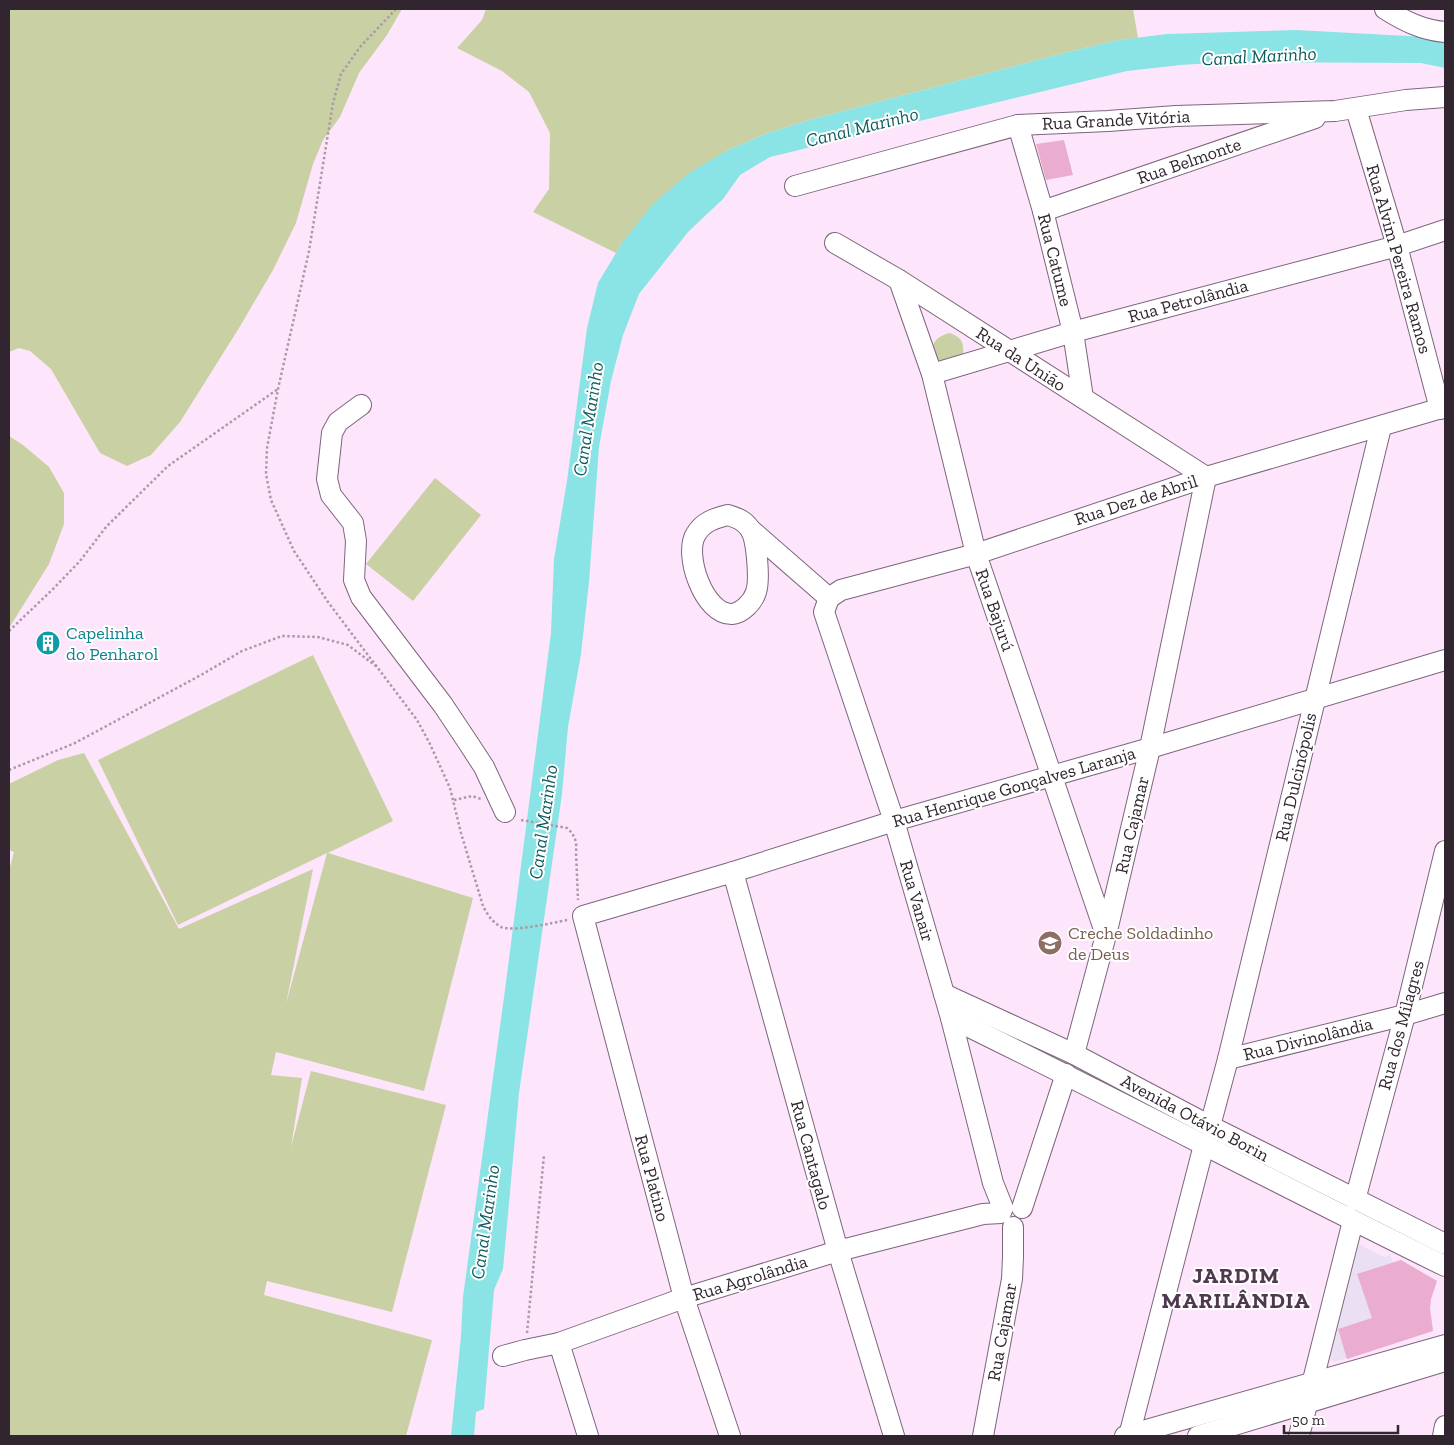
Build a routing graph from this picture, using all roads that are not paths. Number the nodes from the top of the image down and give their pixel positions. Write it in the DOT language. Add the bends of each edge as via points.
graph roads {
  1 [pos="1385,9"];
  2 [pos="1445,32"];
  3 [pos="1445,96"];
  4 [pos="1356,109"];
  5 [pos="1334,111"];
  6 [pos="1018,125"];
  7 [pos="795,186"];
  8 [pos="1043,211"];
  9 [pos="1445,230"];
  10 [pos="835,243"];
  11 [pos="1397,246"];
  12 [pos="899,280"];
  13 [pos="1073,332"];
  14 [pos="1008,350"];
  15 [pos="932,374"];
  16 [pos="1083,398"];
  17 [pos="361,405"];
  18 [pos="1443,408"];
  19 [pos="1381,427"];
  20 [pos="1206,477"];
  21 [pos="751,530"];
  22 [pos="976,554"];
  23 [pos="829,598"];
  24 [pos="1445,660"];
  25 [pos="1315,698"];
  26 [pos="1150,748"];
  27 [pos="1052,776"];
  28 [pos="505,812"];
  29 [pos="894,821"];
  30 [pos="1445,851"];
  31 [pos="733,872"];
  32 [pos="583,916"];
  33 [pos="1106,935"];
  34 [pos="944,994"];
  35 [pos="1445,1003"];
  36 [pos="1405,1015"];
  37 [pos="951,1018"];
  38 [pos="1074,1054"];
  39 [pos="1228,1059"];
  40 [pos="1066,1074"];
  41 [pos="1207,1136"];
  42 [pos="1355,1200"];
  43 [pos="1010,1214"];
  44 [pos="1352,1221"];
  45 [pos="1445,1244"];
  46 [pos="838,1251"];
  47 [pos="1445,1266"];
  48 [pos="684,1298"];
  49 [pos="559,1343"];
  50 [pos="1445,1345"];
  51 [pos="503,1356"];
  52 [pos="1445,1361"];
  53 [pos="1312,1382"];
  54 [pos="1307,1403"];
  55 [pos="1445,1426"];
  56 [pos="588,1436"];
  57 [pos="730,1436"];
  58 [pos="894,1436"];
  59 [pos="983,1436"];
  60 [pos="1128,1436"];
  61 [pos="1198,1436"];
  62 [pos="1299,1436"];
  63 [pos="1443,1436"];
  1 -- 2 [label="street" via="1413,25"];
  3 -- 4 [label="street, Rua Grande Vitória"];
  4 -- 5 [label="street, Rua Grande Vitória"];
  4 -- 11 [label="street, Rua Alvim Pereira Ramos"];
  5 -- 6 [label="street, Rua Grande Vitória"];
  5 -- 8 [label="street, Rua Belmonte"];
  6 -- 7 [label="street, Rua Grande Vitória"];
  6 -- 8 [label="street, Rua Catume"];
  8 -- 13 [label="street, Rua Catume"];
  9 -- 11 [label="street, Rua Petrolândia"];
  10 -- 12 [label="street, Rua da União"];
  11 -- 13 [label="street, Rua Petrolândia"];
  11 -- 18 [label="street, Rua Alvim Pereira Ramos"];
  12 -- 14 [label="street, Rua da União"];
  12 -- 15 [label="street, Rua Bajurú"];
  13 -- 14 [label="street, Rua Petrolândia"];
  13 -- 16 [label="street, Rua Catume"];
  14 -- 15 [label="street, Rua Petrolândia"];
  14 -- 16 [label="street, Rua da União"];
  15 -- 22 [label="street, Rua Bajurú"];
  16 -- 20 [label="street, Rua da União"];
  17 -- 28 [label="street" via="338,422 332,433 327,479 331,495 353,523 356,541 354,580 361,596 443,705 484,767"];
  18 -- 19 [label="street, Rua Dez de Abril"];
  19 -- 20 [label="street, Rua Dez de Abril"];
  19 -- 25 [label="street, Rua Dulcinópolis"];
  20 -- 22 [label="street, Rua Dez de Abril"];
  20 -- 26 [label="street, Rua Cajamar"];
  21 -- 21 [label="street" via="742,520 728,515 715,518 704,524 691,546 694,568 701,585 713,606 723,613 734,614 744,609 756,592 756,548"];
  21 -- 23 [label="street"];
  22 -- 23 [label="street, Rua Dez de Abril" via="841,590"];
  22 -- 27 [label="street, Rua Bajurú"];
  23 -- 29 [label="street, Rua Vanair" via="824,612"];
  24 -- 25 [label="street, Rua Henrique Gonçalves Laranja"];
  25 -- 26 [label="street, Rua Henrique Gonçalves Laranja"];
  25 -- 39 [label="street, Rua Dulcinópolis"];
  26 -- 27 [label="street, Rua Henrique Gonçalves Laranja"];
  26 -- 33 [label="street, Rua Cajamar"];
  27 -- 29 [label="street, Rua Henrique Gonçalves Laranja"];
  27 -- 33 [label="street, Rua Bajurú"];
  29 -- 31 [label="street, Rua Henrique Gonçalves Laranja"];
  29 -- 34 [label="street, Rua Vanair"];
  30 -- 36 [label="street, Rua dos Milagres"];
  31 -- 32 [label="street, Rua Henrique Gonçalves Laranja"];
  31 -- 46 [label="street, Rua Cantagalo"];
  32 -- 48 [label="street, Rua Platino"];
  33 -- 38 [label="street, Rua Cajamar"];
  34 -- 37 [label="street, Rua Vanair"];
  34 -- 38 [label="street, Avenida Otávio Borin"];
  35 -- 36 [label="street, Rua Divinolândia"];
  36 -- 39 [label="street, Rua Divinolândia"];
  36 -- 42 [label="street, Rua dos Milagres"];
  37 -- 40 [label="street, Avenida Otávio Borin"];
  37 -- 43 [label="street, Rua Vanair" via="993,1182"];
  38 -- 41 [label="street, Avenida Otávio Borin"];
  39 -- 41 [label="street, Rua Dulcinópolis"];
  40 -- 41 [label="street, Avenida Otávio Borin"];
  40 -- 43 [label="street, Rua Cajamar"];
  41 -- 42 [label="street, Avenida Otávio Borin"];
  41 -- 44 [label="street, Avenida Otávio Borin"];
  41 -- 60 [label="street, Rua Dulcinópolis"];
  42 -- 45 [label="street, Avenida Otávio Borin"];
  43 -- 46 [label="street, Rua Agrolândia" via="983,1214"];
  43 -- 59 [label="street, Rua Cajamar" via="1012,1279"];
  44 -- 47 [label="street, Avenida Otávio Borin"];
  44 -- 53 [label="street"];
  46 -- 48 [label="street, Rua Agrolândia"];
  46 -- 58 [label="street, Rua Cantagalo"];
  48 -- 49 [label="street, Rua Agrolândia"];
  48 -- 57 [label="street, Rua Platino"];
  49 -- 51 [label="street, Rua Agrolândia"];
  49 -- 56 [label="street"];
  50 -- 53 [label="street"];
  52 -- 54 [label="street"];
  53 -- 54 [label="street"];
  53 -- 60 [label="street"];
  54 -- 61 [label="street"];
  54 -- 62 [label="street"];
  55 -- 63 [label="street"];
}
